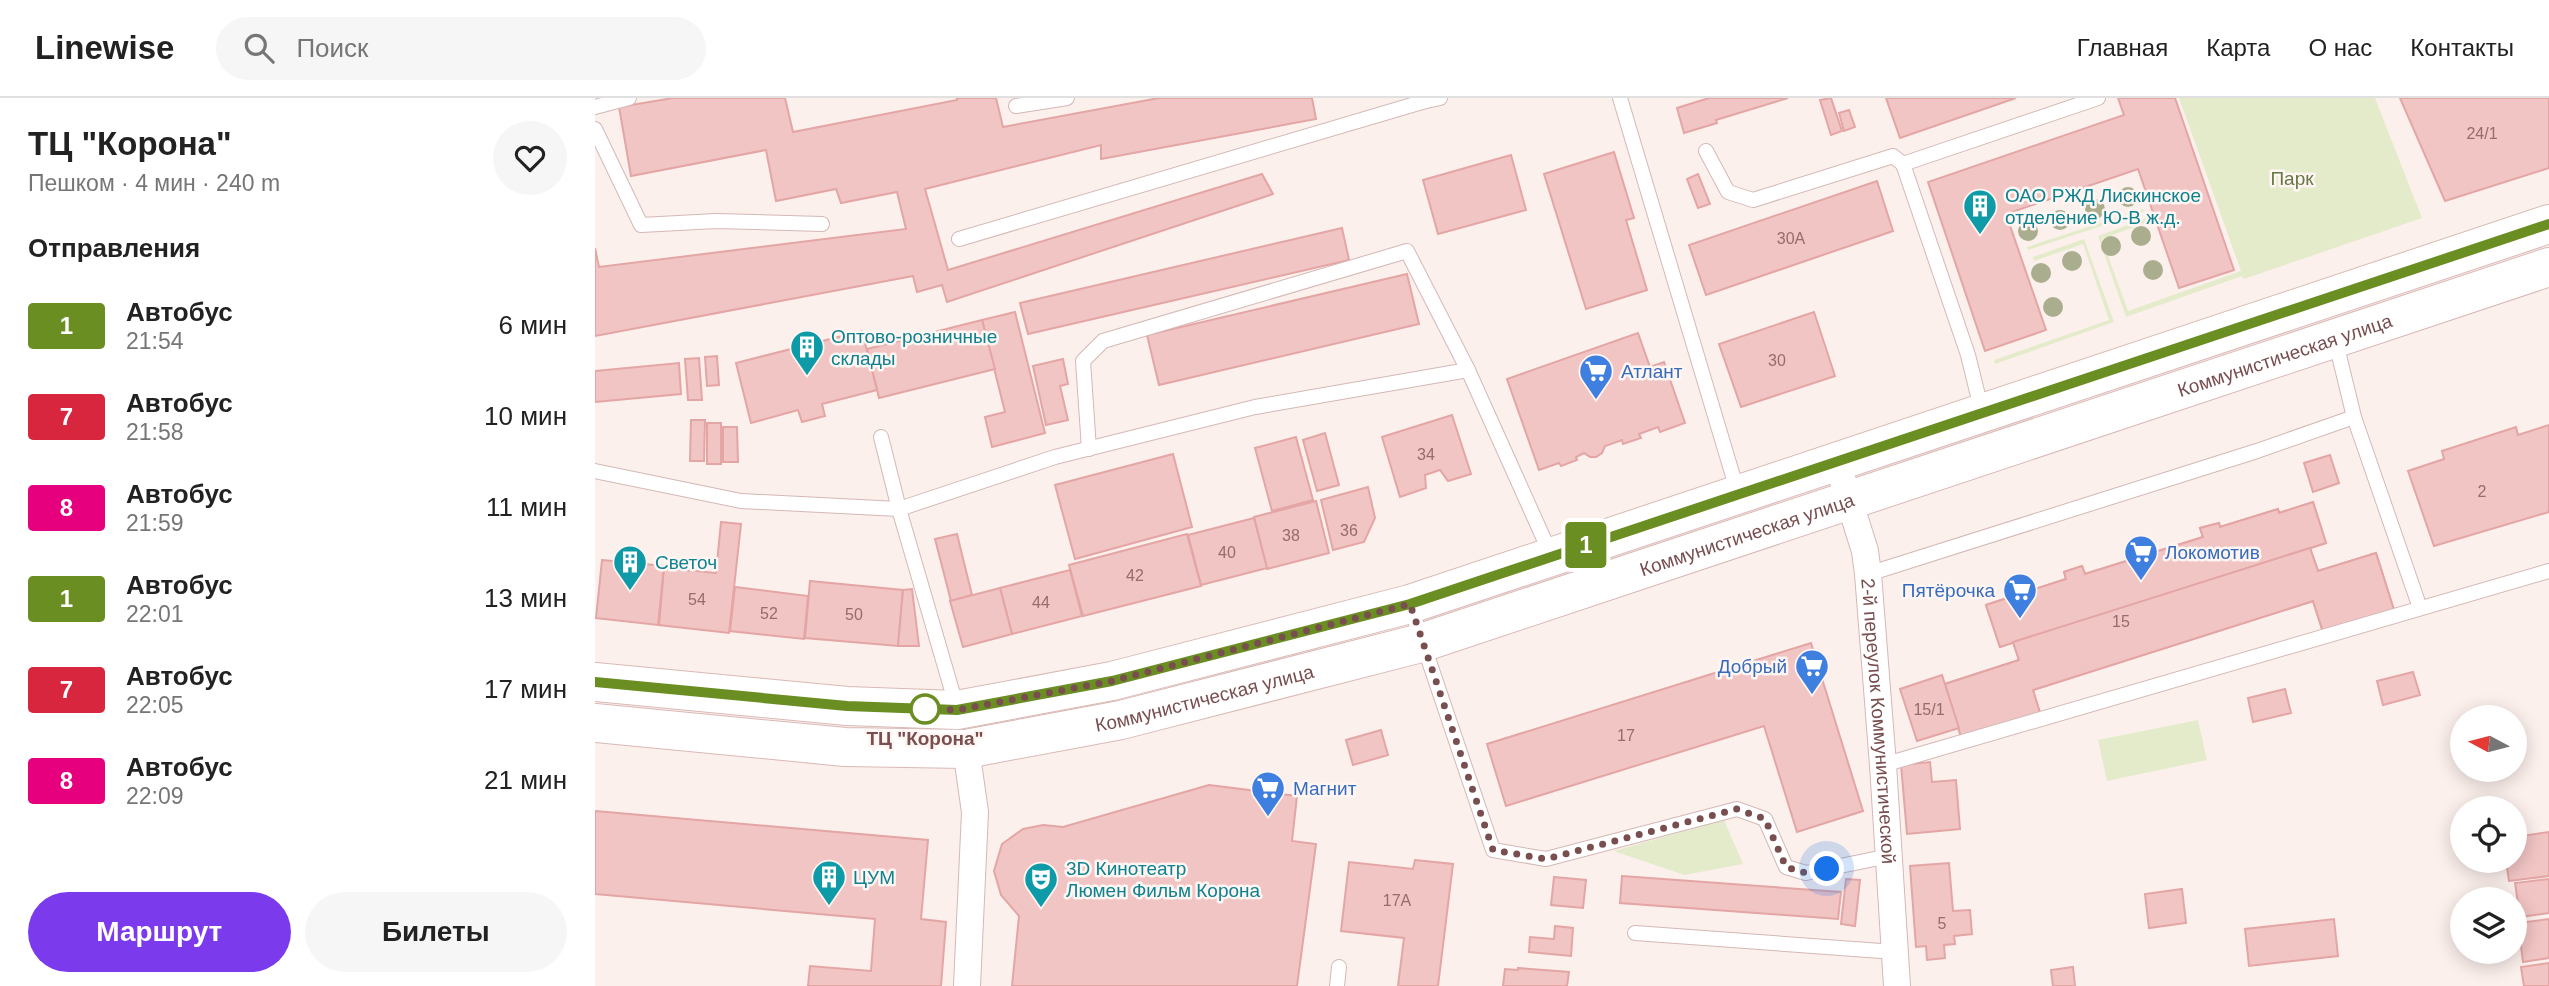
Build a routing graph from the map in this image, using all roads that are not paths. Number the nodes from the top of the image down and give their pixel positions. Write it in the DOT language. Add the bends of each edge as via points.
graph roads {
  1 [pos="629,98"];
  2 [pos="1067,98"];
  3 [pos="1440,98"];
  4 [pos="1620,98"];
  5 [pos="2098,98"];
  6 [pos="1422,100"];
  7 [pos="1016,106"];
  8 [pos="595,107"];
  9 [pos="595,129"];
  10 [pos="1706,151"];
  11 [pos="1902,164"];
  12 [pos="822,223"];
  13 [pos="2549,224"];
  14 [pos="959,239"];
  15 [pos="2549,267"];
  16 [pos="2335,338"];
  17 [pos="1468,370"];
  18 [pos="1982,413"];
  19 [pos="2354,417"];
  20 [pos="881,437"];
  21 [pos="1089,449"];
  22 [pos="1837,462"];
  23 [pos="595,471"];
  24 [pos="1738,495"];
  25 [pos="1849,500"];
  26 [pos="899,509"];
  27 [pos="1552,557"];
  28 [pos="2549,570"];
  29 [pos="1868,574"];
  30 [pos="1410,604"];
  31 [pos="2420,608"];
  32 [pos="1421,643"];
  33 [pos="595,682"];
  34 [pos="957,710"];
  35 [pos="595,723"];
  36 [pos="966,749"];
  37 [pos="1883,765"];
  38 [pos="1889,856"];
  39 [pos="1635,933"];
  40 [pos="1895,952"];
  41 [pos="1339,967"];
  42 [pos="967,986"];
  43 [pos="1337,986"];
  44 [pos="1897,986"];
  1 -- 8 [label="lane"];
  2 -- 7 [label="lane"];
  3 -- 6 [label="lane"];
  4 -- 24 [label="lane"];
  5 -- 11 [label="lane"];
  6 -- 14 [label="lane"];
  9 -- 12 [label="lane" via="641,225"];
  10 -- 11 [label="lane" via="1728,192 1753,200 1893,156"];
  11 -- 18 [label="lane" via="1968,355"];
  13 -- 18 [label="main road, Коммунистическая улица"];
  15 -- 16 [label="main road, Коммунистическая улица"];
  16 -- 19 [label="lane"];
  16 -- 25 [label="main road, Коммунистическая улица"];
  17 -- 21 [label="lane" via="1255,407"];
  17 -- 21 [label="lane" via="1407,251 1103,341 1083,361"];
  17 -- 27 [label="lane"];
  18 -- 22 [label="main road, Коммунистическая улица"];
  19 -- 29 [label="lane"];
  19 -- 31 [label="lane"];
  20 -- 26 [label="lane"];
  21 -- 26 [label="lane"];
  22 -- 24 [label="main road, Коммунистическая улица"];
  22 -- 25 [label="street, 2-й переулок Коммунистической"];
  23 -- 26 [label="lane" via="741,501"];
  24 -- 27 [label="main road, Коммунистическая улица"];
  25 -- 29 [label="street, 2-й переулок Коммунистической"];
  25 -- 32 [label="main road, Коммунистическая улица"];
  26 -- 34 [label="lane"];
  27 -- 30 [label="main road, Коммунистическая улица"];
  28 -- 31 [label="lane"];
  29 -- 37 [label="street, 2-й переулок Коммунистической"];
  30 -- 32 [label="lane"];
  30 -- 34 [label="main road, Коммунистическая улица" via="1112,681"];
  31 -- 37 [label="lane"];
  32 -- 36 [label="main road, Коммунистическая улица" via="1121,720"];
  32 -- 38 [label="lane" via="1493,850 1546,859 1737,809 1765,819 1786,867 1806,873"];
  33 -- 34 [label="main road, Коммунистическая улица" via="847,706"];
  35 -- 36 [label="main road, Коммунистическая улица" via="845,747"];
  36 -- 42 [label="street" via="975,812"];
  37 -- 38 [label="street, 2-й переулок Коммунистической"];
  38 -- 40 [label="street, 2-й переулок Коммунистической"];
  39 -- 40 [label="lane"];
  40 -- 44 [label="street, 2-й переулок Коммунистической"];
  41 -- 43 [label="lane"];
}
